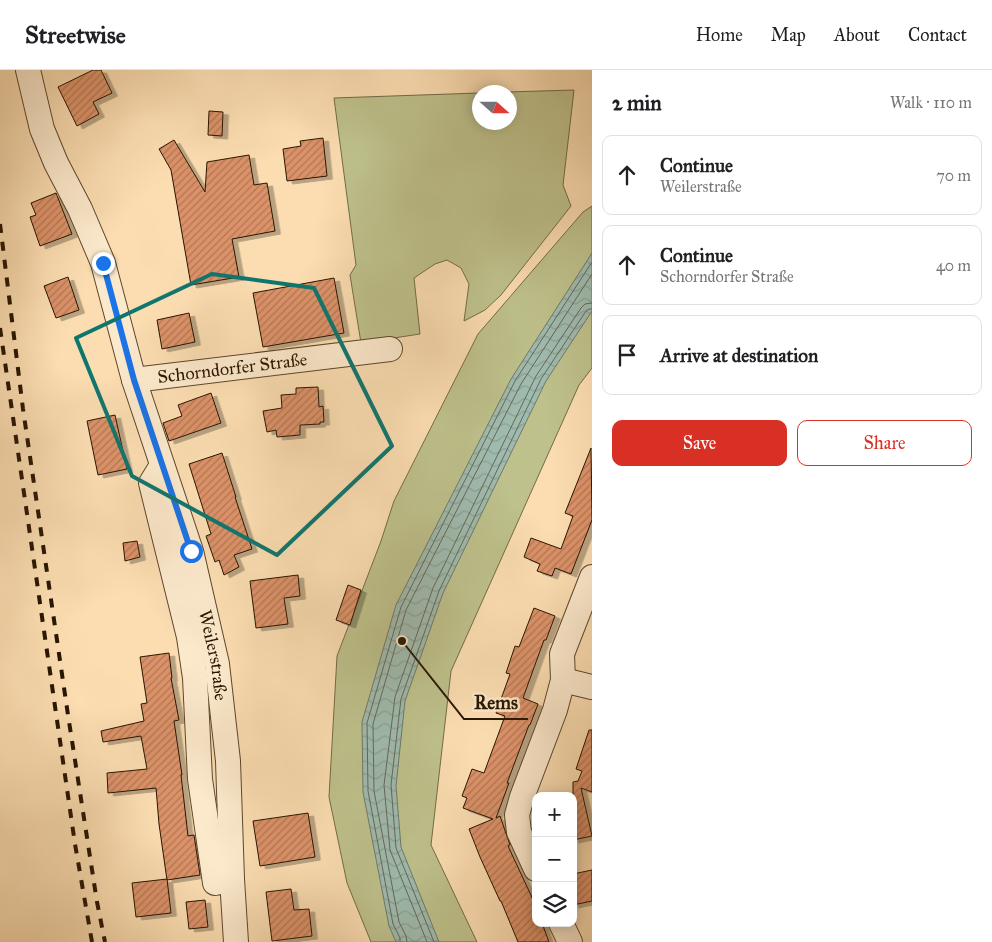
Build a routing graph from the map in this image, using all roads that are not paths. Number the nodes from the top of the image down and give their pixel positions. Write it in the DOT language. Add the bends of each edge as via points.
graph roads {
  1 [pos="28,70"];
  2 [pos="390,348"];
  3 [pos="134,380"];
  4 [pos="592,577"];
  5 [pos="563,680"];
  6 [pos="592,687"];
  7 [pos="532,860"];
  8 [pos="563,927"];
  9 [pos="236,942"];
  10 [pos="570,942"];
  1 -- 3 [label="street, Schorndorfer Straße" via="42,129 103,263"];
  2 -- 3 [label="street, Schorndorfer Straße"];
  3 -- 9 [label="street, Weilerstraße" via="191,551 217,664 228,760"];
  4 -- 5 [label="street" via="562,654"];
  5 -- 6 [label="street"];
  5 -- 7 [label="street" via="517,815 519,832"];
  8 -- 10 [label="street"];
}
